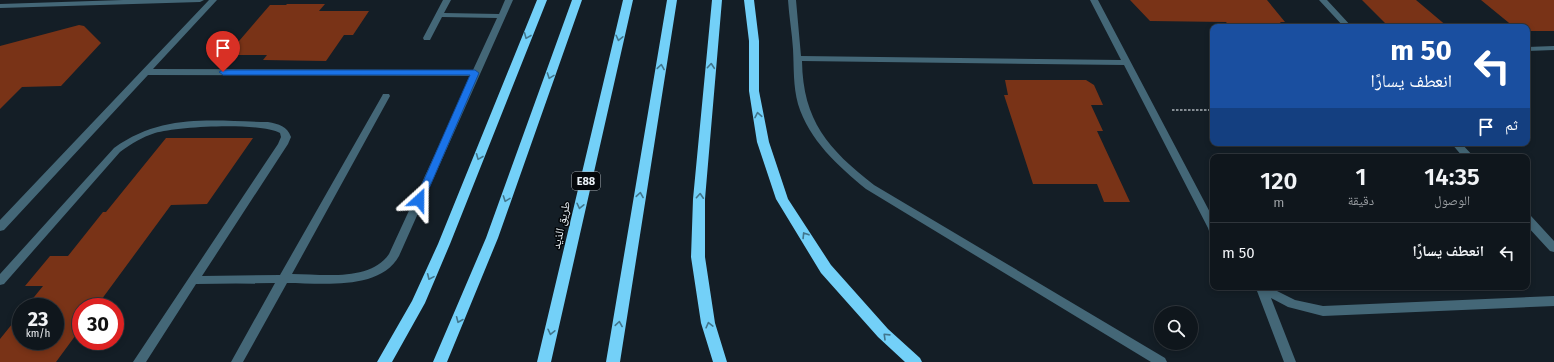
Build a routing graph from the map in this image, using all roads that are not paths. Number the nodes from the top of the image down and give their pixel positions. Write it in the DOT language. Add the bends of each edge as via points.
graph roads {
  1 [pos="200,0"];
  2 [pos="213,0"];
  3 [pos="447,0"];
  4 [pos="509,0"];
  5 [pos="542,0"];
  6 [pos="577,0"];
  7 [pos="628,0"];
  8 [pos="672,0"];
  9 [pos="717,0"];
  10 [pos="749,0"];
  11 [pos="792,0"];
  12 [pos="1094,0"];
  13 [pos="1323,0"];
  14 [pos="0,6"];
  15 [pos="439,15"];
  16 [pos="502,16"];
  17 [pos="1345,24"];
  18 [pos="426,38"];
  19 [pos="1554,48"];
  20 [pos="1530,49"];
  21 [pos="798,58"];
  22 [pos="1128,64"];
  23 [pos="145,72"];
  24 [pos="475,73"];
  25 [pos="386,96"];
  26 [pos="1459,146"];
  27 [pos="1466,154"];
  28 [pos="1210,222"];
  29 [pos="1530,222"];
  30 [pos="0,227"];
  31 [pos="1554,248"];
  32 [pos="194,280"];
  33 [pos="282,280"];
  34 [pos="0,281"];
  35 [pos="1262,290"];
  36 [pos="1265,290"];
  37 [pos="1554,300"];
  38 [pos="139,362"];
  39 [pos="237,362"];
  40 [pos="384,362"];
  41 [pos="440,362"];
  42 [pos="544,362"];
  43 [pos="612,362"];
  44 [pos="720,362"];
  45 [pos="915,362"];
  46 [pos="1161,362"];
  47 [pos="1290,362"];
  1 -- 14 [label="street"];
  2 -- 23 [label="street"];
  3 -- 15 [label="street"];
  4 -- 16 [label="street"];
  5 -- 40 [label="highway, one-way" via="444,244 418,303"];
  6 -- 41 [label="highway, one-way" via="492,238"];
  7 -- 42 [label="highway, طريق الذيد / E88, one-way"];
  43 -- 8 [label="highway, one-way"];
  44 -- 9 [label="highway, one-way" via="708,323 698,257 700,199"];
  45 -- 10 [label="highway, one-way" via="883,333 826,269 782,198 763,142 754,91 754,41"];
  11 -- 21 [label="street"];
  12 -- 22 [label="street"];
  13 -- 17 [label="street"];
  15 -- 16 [label="street"];
  15 -- 18 [label="street"];
  16 -- 24 [label="street"];
  19 -- 20 [label="street"];
  21 -- 22 [label="street"];
  21 -- 46 [label="street" via="798,86 805,113 811,127 845,168 870,187"];
  22 -- 28 [label="street"];
  23 -- 24 [label="street"];
  23 -- 30 [label="street"];
  24 -- 33 [label="street" via="389,265 378,272 356,278"];
  25 -- 33 [label="street"];
  26 -- 27 [label="street"];
  29 -- 31 [label="street"];
  32 -- 33 [label="street"];
  32 -- 34 [label="street" via="283,144 286,137 284,131 268,125 178,125 161,126 128,140"];
  32 -- 38 [label="street"];
  33 -- 39 [label="street"];
  35 -- 47 [label="street"];
  36 -- 37 [label="street" via="1292,304 1323,311"];
}
